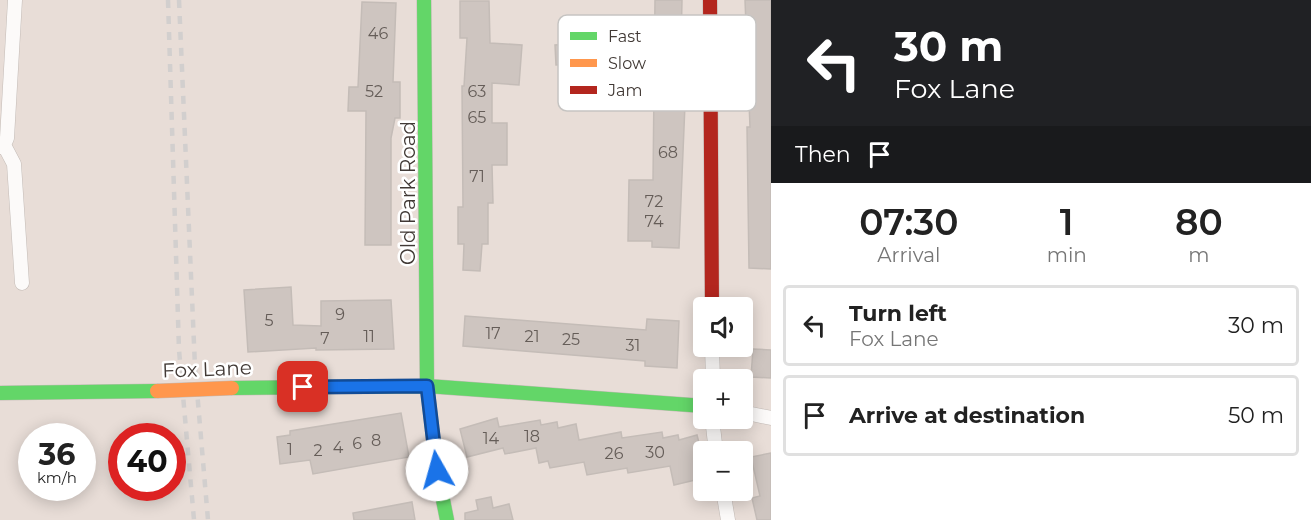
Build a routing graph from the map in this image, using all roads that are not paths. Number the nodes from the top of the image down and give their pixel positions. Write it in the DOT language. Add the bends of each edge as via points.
graph roads {
  1 [pos="15,0"];
  2 [pos="424,0"];
  3 [pos="710,0"];
  4 [pos="710,15"];
  5 [pos="711,111"];
  6 [pos="2,146"];
  7 [pos="22,283"];
  8 [pos="712,297"];
  9 [pos="427,386"];
  10 [pos="0,393"];
  11 [pos="693,405"];
  12 [pos="753,414"];
  13 [pos="771,418"];
  14 [pos="725,501"];
  15 [pos="447,520"];
  16 [pos="728,520"];
  1 -- 6 [label="street"];
  2 -- 9 [label="street, Old Park Road"];
  3 -- 4 [label="street"];
  5 -- 8 [label="street"];
  6 -- 7 [label="street" via="14,164"];
  9 -- 10 [label="street, Fox Lane, bridge"];
  9 -- 11 [label="street, Fox Lane"];
  9 -- 15 [label="street, Old Park Road"];
  12 -- 13 [label="street"];
  14 -- 16 [label="street"];
}
